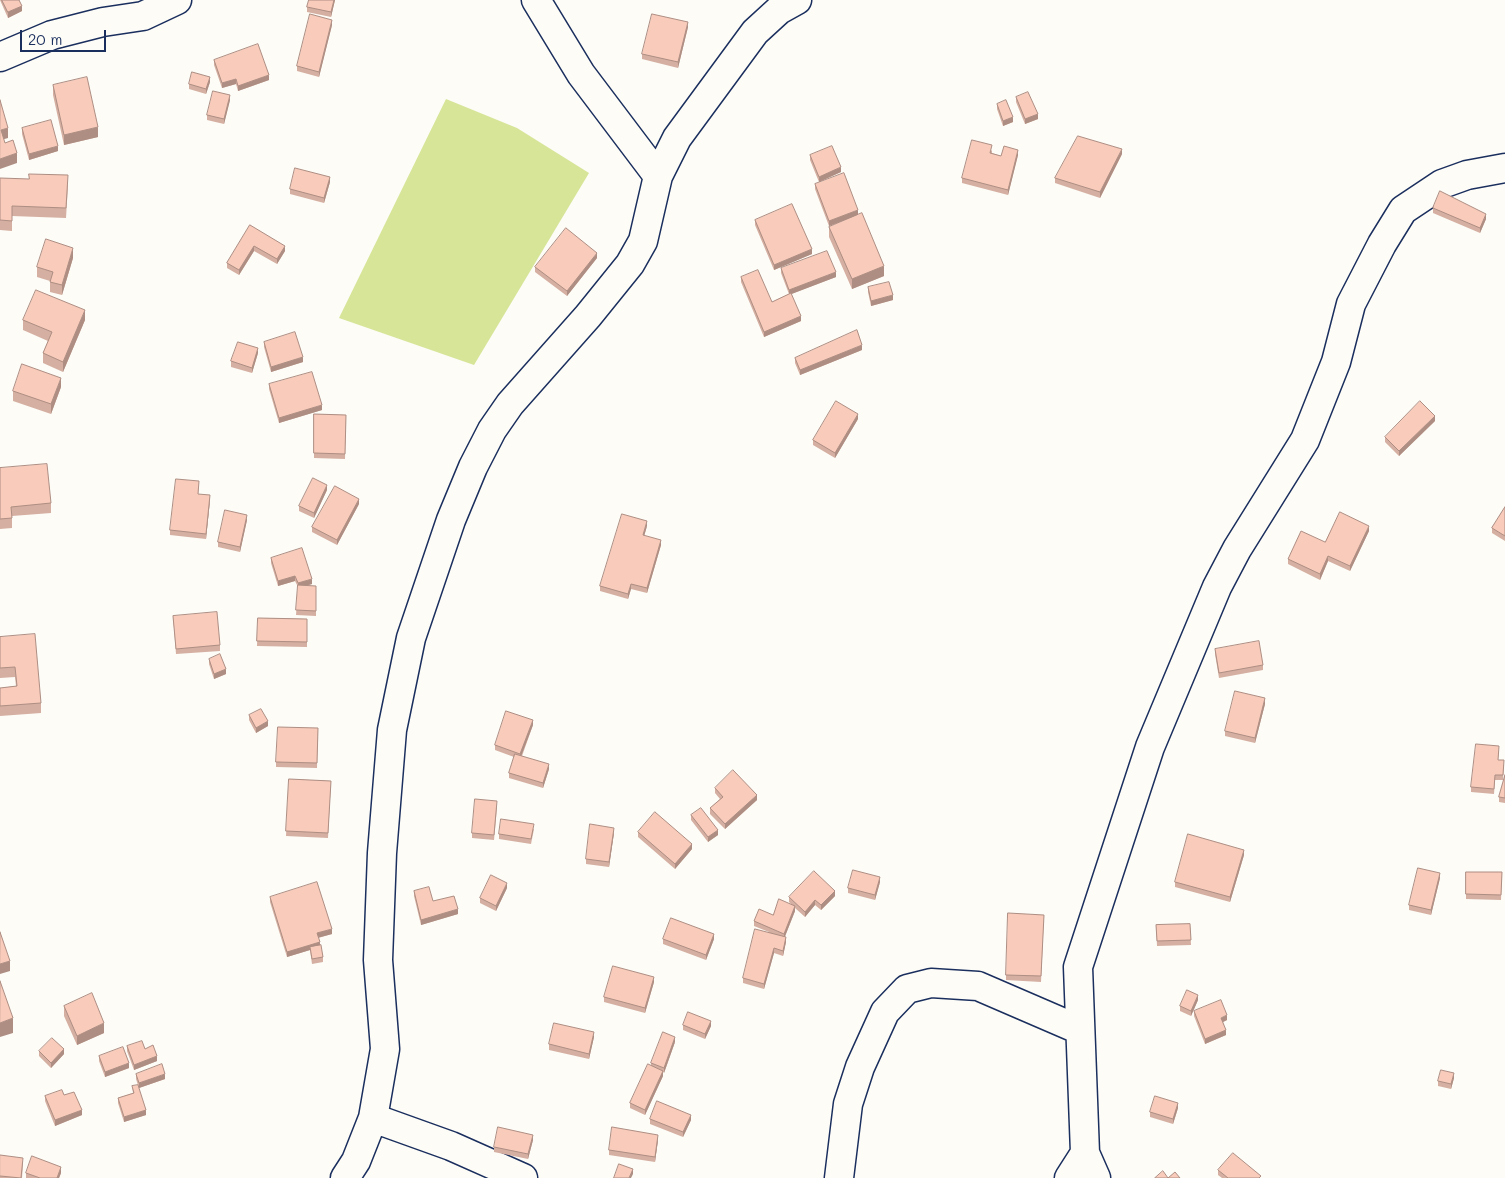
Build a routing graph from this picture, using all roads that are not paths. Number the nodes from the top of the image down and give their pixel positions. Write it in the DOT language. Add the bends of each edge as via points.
graph roads {
  1 [pos="177,0"];
  2 [pos="536,0"];
  3 [pos="797,0"];
  4 [pos="0,57"];
  5 [pos="1505,168"];
  6 [pos="658,176"];
  7 [pos="1080,1030"];
  8 [pos="373,1118"];
  9 [pos="1085,1153"];
  10 [pos="345,1178"];
  11 [pos="523,1178"];
  12 [pos="839,1178"];
  13 [pos="1069,1178"];
  14 [pos="1096,1178"];
  1 -- 4 [label="street" via="143,16 52,35"];
  2 -- 6 [label="street" via="581,74"];
  3 -- 6 [label="street" via="779,10 755,32 677,138"];
  5 -- 7 [label="street" via="1467,175 1442,184 1403,210 1351,304 1336,362 1305,440 1217,587 1150,747 1078,967"];
  6 -- 8 [label="street" via="643,241 630,264 510,404 492,430 451,520 411,638 392,730 382,854 378,960 385,1049"];
  7 -- 9 [label="street"];
  7 -- 12 [label="street" via="978,986 931,983 907,989 885,1012 860,1067 848,1104"];
  8 -- 10 [label="street" via="356,1161"];
  8 -- 11 [label="street" via="451,1146"];
  9 -- 13 [label="street"];
  9 -- 14 [label="street"];
}
